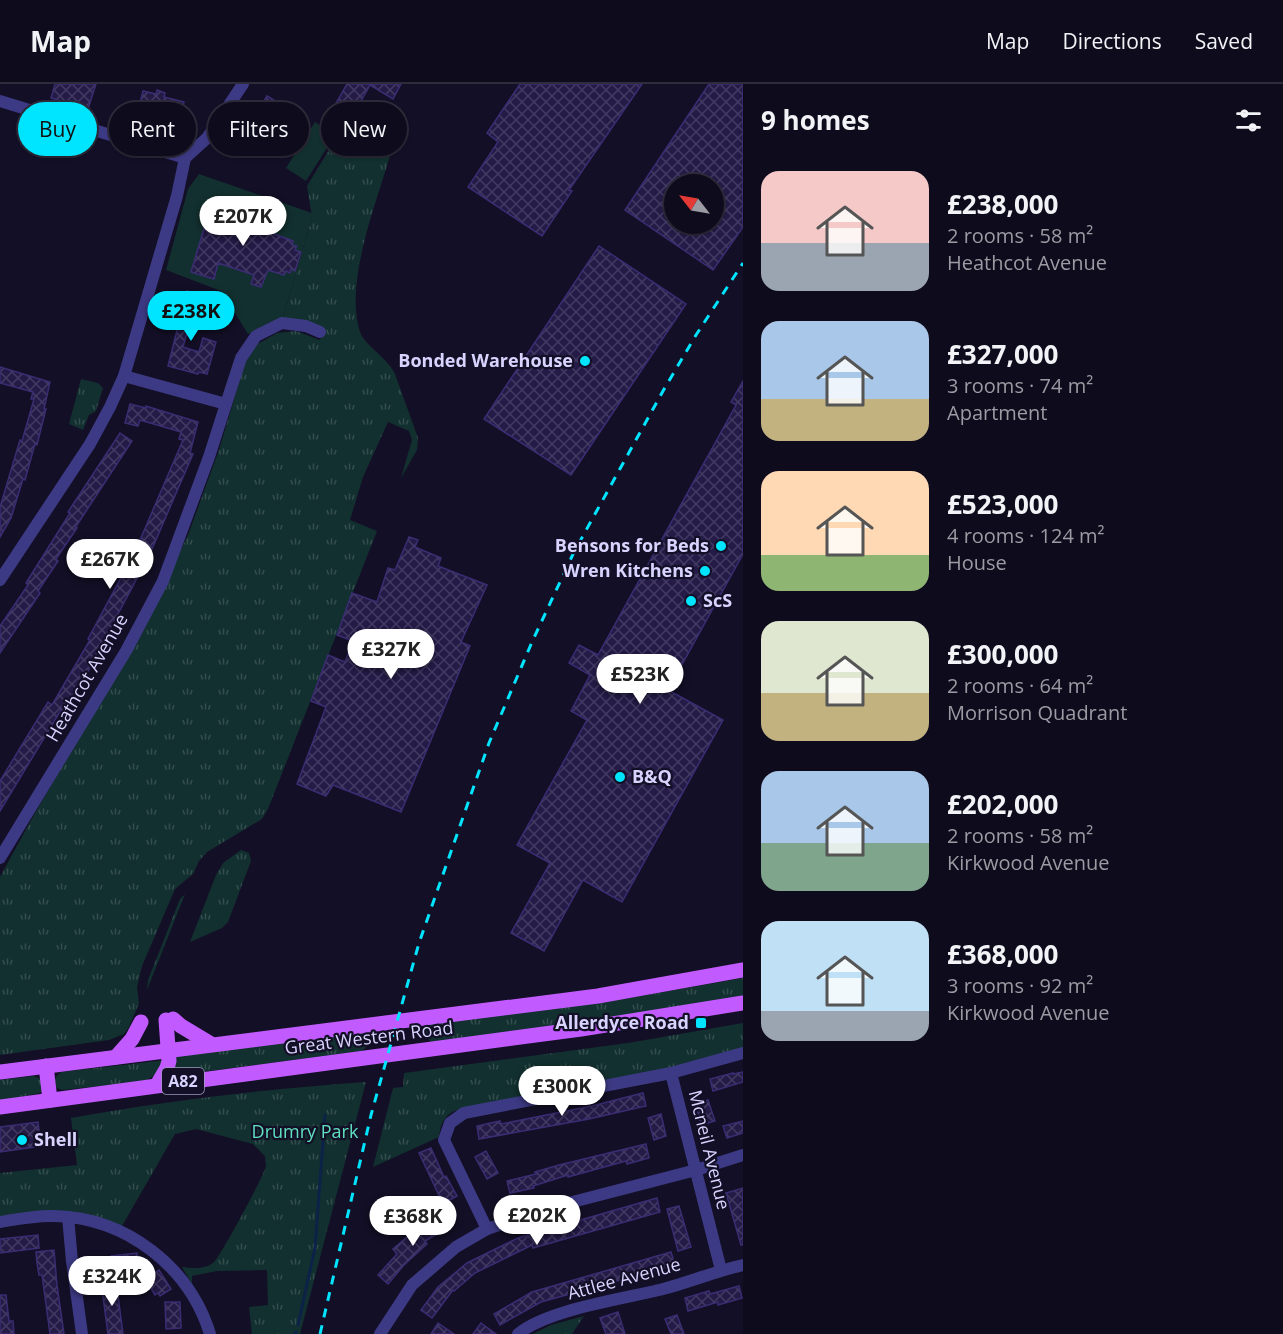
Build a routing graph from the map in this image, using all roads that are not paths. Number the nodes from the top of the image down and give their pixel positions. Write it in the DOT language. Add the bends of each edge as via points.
graph roads {
  1 [pos="243,84"];
  2 [pos="0,101"];
  3 [pos="185,158"];
  4 [pos="320,332"];
  5 [pos="124,376"];
  6 [pos="226,404"];
  7 [pos="0,580"];
  8 [pos="0,858"];
  9 [pos="743,970"];
  10 [pos="743,1003"];
  11 [pos="141,1022"];
  12 [pos="211,1044"];
  13 [pos="169,1049"];
  14 [pos="743,1053"];
  15 [pos="116,1057"];
  16 [pos="46,1066"];
  17 [pos="0,1072"];
  18 [pos="671,1073"];
  19 [pos="157,1085"];
  20 [pos="50,1100"];
  21 [pos="0,1107"];
  22 [pos="743,1155"];
  23 [pos="696,1170"];
  24 [pos="68,1217"];
  25 [pos="0,1222"];
  26 [pos="487,1228"];
  27 [pos="743,1265"];
  28 [pos="721,1270"];
  29 [pos="82,1334"];
  30 [pos="210,1334"];
  31 [pos="380,1334"];
  32 [pos="518,1334"];
  1 -- 3 [label="street" via="207,138"];
  2 -- 3 [label="street"];
  3 -- 5 [label="street"];
  4 -- 6 [label="street, Heathcot Avenue" via="282,323 256,336 241,358"];
  5 -- 6 [label="street"];
  5 -- 7 [label="street" via="90,444"];
  6 -- 8 [label="street, Heathcot Avenue" via="163,581 126,651"];
  9 -- 12 [label="main road, Great Western Road / A82" via="598,996"];
  10 -- 19 [label="main road, Great Western Road / A82" via="604,1026"];
  11 -- 15 [label="main road"];
  12 -- 13 [label="main road, Great Western Road / A82"];
  12 -- 13 [label="main road" via="170,1019"];
  13 -- 15 [label="main road, Great Western Road / A82"];
  13 -- 19 [label="main road" via="167,1068"];
  14 -- 18 [label="street"];
  15 -- 16 [label="main road, Great Western Road / A82"];
  16 -- 17 [label="main road, Great Western Road / A82"];
  16 -- 20 [label="main road"];
  18 -- 23 [label="street, Mcneil Avenue"];
  18 -- 26 [label="street" via="464,1113 450,1123 444,1140"];
  19 -- 20 [label="main road, Great Western Road / A82"];
  20 -- 21 [label="main road, Great Western Road / A82"];
  22 -- 23 [label="street"];
  23 -- 26 [label="street"];
  23 -- 28 [label="street, Mcneil Avenue"];
  24 -- 25 [label="street"];
  24 -- 29 [label="street"];
  24 -- 30 [label="street" via="123,1231 151,1250 188,1289"];
  26 -- 31 [label="street" via="456,1247 412,1285"];
  27 -- 28 [label="street, Attlee Avenue"];
  28 -- 32 [label="street, Attlee Avenue" via="575,1309 527,1326"];
}
